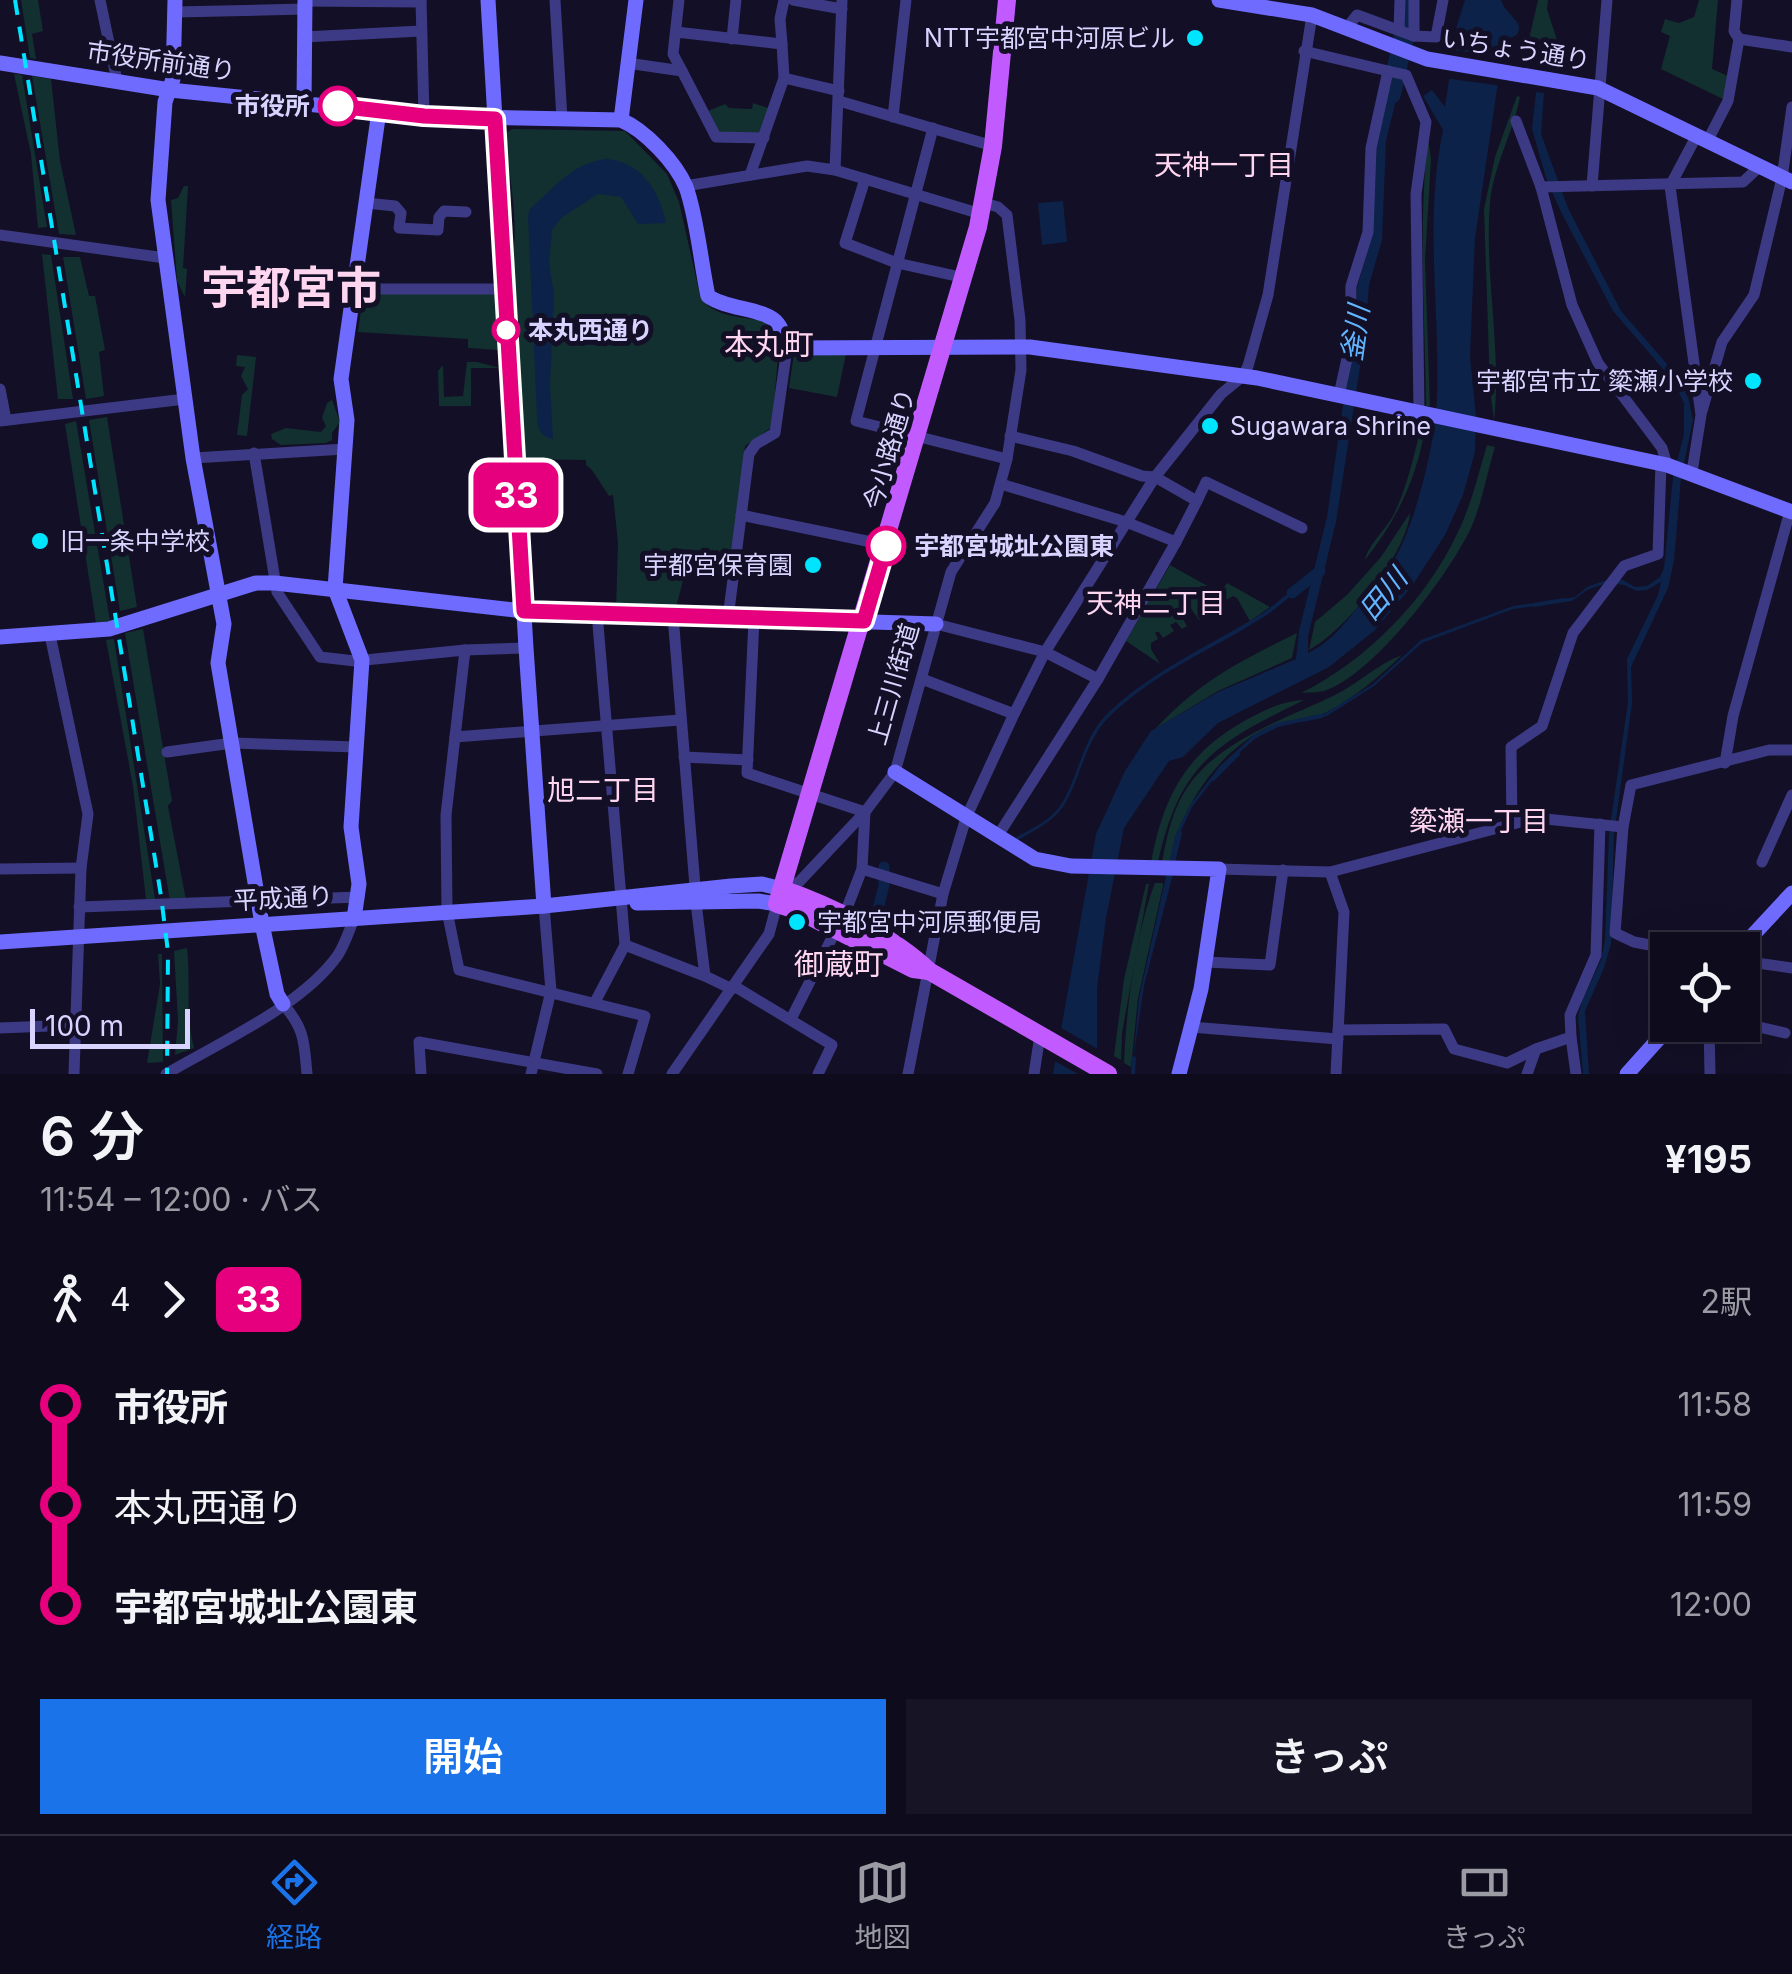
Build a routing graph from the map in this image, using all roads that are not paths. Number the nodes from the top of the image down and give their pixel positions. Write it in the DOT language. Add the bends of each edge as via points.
graph roads {
  1 [pos="100,0"];
  2 [pos="488,0"];
  3 [pos="555,0"];
  4 [pos="636,0"];
  5 [pos="679,0"];
  6 [pos="736,0"];
  7 [pos="784,0"];
  8 [pos="793,0"];
  9 [pos="906,0"];
  10 [pos="1008,0"];
  11 [pos="1219,0"];
  12 [pos="1320,0"];
  13 [pos="1400,0"];
  14 [pos="1414,0"];
  15 [pos="1443,0"];
  16 [pos="1607,0"];
  17 [pos="1737,0"];
  18 [pos="421,1"];
  19 [pos="305,3"];
  20 [pos="842,4"];
  21 [pos="175,6"];
  22 [pos="1312,15"];
  23 [pos="1346,29"];
  24 [pos="422,30"];
  25 [pos="1398,30"];
  26 [pos="676,32"];
  27 [pos="1414,36"];
  28 [pos="304,37"];
  29 [pos="732,39"];
  30 [pos="1739,40"];
  31 [pos="782,44"];
  32 [pos="1792,47"];
  33 [pos="1304,51"];
  34 [pos="0,63"];
  35 [pos="628,63"];
  36 [pos="682,71"];
  37 [pos="1388,71"];
  38 [pos="784,78"];
  39 [pos="117,81"];
  40 [pos="1598,88"];
  41 [pos="170,90"];
  42 [pos="839,96"];
  43 [pos="304,102"];
  44 [pos="1792,107"];
  45 [pos="378,111"];
  46 [pos="424,116"];
  47 [pos="893,117"];
  48 [pos="495,119"];
  49 [pos="562,119"];
  50 [pos="621,120"];
  51 [pos="1516,121"];
  52 [pos="933,128"];
  53 [pos="764,138"];
  54 [pos="1702,138"];
  55 [pos="993,146"];
  56 [pos="1759,167"];
  57 [pos="835,170"];
  58 [pos="750,174"];
  59 [pos="865,179"];
  60 [pos="1787,180"];
  61 [pos="685,186"];
  62 [pos="1592,186"];
  63 [pos="1670,186"];
  64 [pos="1541,187"];
  65 [pos="915,194"];
  66 [pos="366,204"];
  67 [pos="982,209"];
  68 [pos="466,212"];
  69 [pos="0,235"];
  70 [pos="166,258"];
  71 [pos="896,264"];
  72 [pos="965,278"];
  73 [pos="355,286"];
  74 [pos="504,289"];
  75 [pos="1021,347"];
  76 [pos="787,348"];
  77 [pos="876,348"];
  78 [pos="944,348"];
  79 [pos="1243,376"];
  80 [pos="0,389"];
  81 [pos="1346,396"];
  82 [pos="185,398"];
  83 [pos="1421,413"];
  84 [pos="1701,415"];
  85 [pos="3,420"];
  86 [pos="1010,436"];
  87 [pos="918,438"];
  88 [pos="345,449"];
  89 [pos="254,453"];
  90 [pos="193,458"];
  91 [pos="1006,458"];
  92 [pos="1664,464"];
  93 [pos="1692,472"];
  94 [pos="1155,477"];
  95 [pos="1001,484"];
  96 [pos="1196,500"];
  97 [pos="1791,511"];
  98 [pos="741,515"];
  99 [pos="1126,522"];
  100 [pos="1302,528"];
  101 [pos="1176,542"];
  102 [pos="886,546"];
  103 [pos="275,582"];
  104 [pos="335,589"];
  105 [pos="219,595"];
  106 [pos="524,611"];
  107 [pos="596,614"];
  108 [pos="673,616"];
  109 [pos="728,618"];
  110 [pos="754,619"];
  111 [pos="864,621"];
  112 [pos="936,624"];
  113 [pos="50,635"];
  114 [pos="0,637"];
  115 [pos="526,648"];
  116 [pos="465,650"];
  117 [pos="1045,652"];
  118 [pos="362,660"];
  119 [pos="922,679"];
  120 [pos="1098,679"];
  121 [pos="1014,714"];
  122 [pos="680,720"];
  123 [pos="604,726"];
  124 [pos="532,732"];
  125 [pos="455,737"];
  126 [pos="232,743"];
  127 [pos="356,747"];
  128 [pos="1792,750"];
  129 [pos="168,752"];
  130 [pos="684,757"];
  131 [pos="748,760"];
  132 [pos="1725,763"];
  133 [pos="894,772"];
  134 [pos="1792,795"];
  135 [pos="810,796"];
  136 [pos="865,812"];
  137 [pos="966,818"];
  138 [pos="1512,824"];
  139 [pos="1600,824"];
  140 [pos="1623,827"];
  141 [pos="998,836"];
  142 [pos="1762,862"];
  143 [pos="81,868"];
  144 [pos="0,869"];
  145 [pos="862,869"];
  146 [pos="1220,869"];
  147 [pos="1283,870"];
  148 [pos="1330,872"];
  149 [pos="1792,893"];
  150 [pos="943,894"];
  151 [pos="696,895"];
  152 [pos="780,896"];
  153 [pos="359,897"];
  154 [pos="260,900"];
  155 [pos="619,900"];
  156 [pos="544,906"];
  157 [pos="79,907"];
  158 [pos="448,912"];
  159 [pos="354,919"];
  160 [pos="839,922"];
  161 [pos="262,924"];
  162 [pos="1756,932"];
  163 [pos="78,936"];
  164 [pos="0,942"];
  165 [pos="625,945"];
  166 [pos="1650,945"];
  167 [pos="1205,962"];
  168 [pos="1760,964"];
  169 [pos="1792,968"];
  170 [pos="928,970"];
  171 [pos="705,976"];
  172 [pos="733,988"];
  173 [pos="551,992"];
  174 [pos="595,1002"];
  175 [pos="283,1004"];
  176 [pos="791,1020"];
  177 [pos="74,1025"];
  178 [pos="1191,1027"];
  179 [pos="1760,1027"];
  180 [pos="0,1028"];
  181 [pos="1785,1033"];
  182 [pos="1040,1035"];
  183 [pos="1338,1035"];
  184 [pos="1571,1037"];
  185 [pos="1656,1042"];
  186 [pos="1709,1042"];
  187 [pos="1536,1050"];
  188 [pos="197,1056"];
  189 [pos="532,1068"];
  190 [pos="74,1074"];
  191 [pos="166,1074"];
  192 [pos="192,1074"];
  193 [pos="307,1074"];
  194 [pos="422,1074"];
  195 [pos="597,1074"];
  196 [pos="628,1074"];
  197 [pos="672,1074"];
  198 [pos="818,1074"];
  199 [pos="908,1074"];
  200 [pos="1034,1074"];
  201 [pos="1108,1074"];
  202 [pos="1179,1074"];
  203 [pos="1336,1074"];
  204 [pos="1527,1074"];
  205 [pos="1576,1074"];
  206 [pos="1627,1074"];
  207 [pos="1710,1074"];
  1 -- 39 [label="street"];
  2 -- 48 [label="street"];
  3 -- 49 [label="street"];
  4 -- 35 [label="street"];
  5 -- 26 [label="street"];
  6 -- 29 [label="street"];
  7 -- 31 [label="street"];
  8 -- 20 [label="street"];
  9 -- 47 [label="street"];
  10 -- 55 [label="main road, 今小路通り"];
  11 -- 22 [label="street, いちょう通り"];
  12 -- 22 [label="street"];
  13 -- 25 [label="street"];
  14 -- 27 [label="street"];
  15 -- 27 [label="street" via="1436,37"];
  16 -- 40 [label="street"];
  17 -- 30 [label="street"];
  18 -- 19 [label="street"];
  18 -- 24 [label="street"];
  19 -- 21 [label="street"];
  19 -- 28 [label="street"];
  20 -- 42 [label="street"];
  21 -- 41 [label="street"];
  22 -- 23 [label="street, いちょう通り"];
  22 -- 33 [label="street"];
  23 -- 25 [label="street" via="1358,16"];
  23 -- 40 [label="street, いちょう通り" via="1438,62"];
  24 -- 28 [label="street"];
  24 -- 46 [label="street"];
  25 -- 27 [label="street"];
  26 -- 29 [label="street"];
  26 -- 36 [label="street" via="673,54"];
  28 -- 43 [label="street"];
  29 -- 31 [label="street"];
  30 -- 32 [label="street"];
  30 -- 54 [label="street" via="1728,101"];
  31 -- 38 [label="street"];
  33 -- 37 [label="street"];
  33 -- 79 [label="street" via="1268,295"];
  34 -- 39 [label="street, 市役所前通り"];
  35 -- 36 [label="street"];
  35 -- 50 [label="street"];
  36 -- 53 [label="street" via="716,137"];
  37 -- 81 [label="street" via="1371,148 1368,232 1351,286"];
  37 -- 83 [label="street" via="1406,75 1426,122 1416,194"];
  38 -- 42 [label="street"];
  38 -- 53 [label="street"];
  39 -- 41 [label="street, 市役所前通り"];
  40 -- 54 [label="street, いちょう通り"];
  40 -- 62 [label="street"];
  41 -- 43 [label="street, 市役所前通り"];
  41 -- 70 [label="street" via="158,173"];
  42 -- 47 [label="street"];
  42 -- 57 [label="street"];
  43 -- 45 [label="street, 市役所前通り"];
  44 -- 60 [label="street"];
  45 -- 46 [label="street, 市役所前通り"];
  45 -- 66 [label="street"];
  46 -- 48 [label="street, 市役所前通り"];
  47 -- 52 [label="street"];
  48 -- 49 [label="street, 市役所前通り"];
  48 -- 74 [label="street"];
  49 -- 50 [label="street, 市役所前通り"];
  50 -- 61 [label="street" via="663,154"];
  51 -- 64 [label="street"];
  52 -- 55 [label="street"];
  52 -- 65 [label="street"];
  53 -- 58 [label="street"];
  54 -- 56 [label="street, いちょう通り"];
  54 -- 63 [label="street"];
  55 -- 67 [label="main road, 今小路通り"];
  56 -- 60 [label="street, いちょう通り"];
  56 -- 63 [label="street" via="1743,182"];
  57 -- 58 [label="street" via="807,166"];
  57 -- 59 [label="street"];
  58 -- 61 [label="street"];
  59 -- 65 [label="street"];
  59 -- 71 [label="street" via="845,242"];
  60 -- 84 [label="street" via="1754,295 1722,342"];
  61 -- 76 [label="street" via="708,296 771,317"];
  62 -- 63 [label="street"];
  62 -- 64 [label="street"];
  63 -- 84 [label="street"];
  64 -- 92 [label="street" via="1572,305 1598,363 1662,448"];
  65 -- 67 [label="street"];
  65 -- 71 [label="street"];
  66 -- 68 [label="street" via="395,206 400,228 438,230 444,211"];
  66 -- 73 [label="street"];
  67 -- 72 [label="main road, 今小路通り"];
  67 -- 75 [label="street, 上三川街道" via="1008,214"];
  69 -- 70 [label="street"];
  70 -- 82 [label="street"];
  71 -- 72 [label="street"];
  71 -- 77 [label="street"];
  72 -- 78 [label="main road, 今小路通り"];
  73 -- 74 [label="street"];
  73 -- 88 [label="street" via="341,379"];
  74 -- 106 [label="street"];
  75 -- 78 [label="street"];
  75 -- 79 [label="street"];
  75 -- 86 [label="street, 上三川街道"];
  76 -- 77 [label="street"];
  76 -- 98 [label="street" via="778,425 751,448"];
  77 -- 78 [label="street"];
  77 -- 87 [label="street" via="856,421"];
  78 -- 87 [label="main road, 今小路通り"];
  79 -- 81 [label="street"];
  79 -- 94 [label="street" via="1220,394"];
  80 -- 85 [label="street"];
  81 -- 83 [label="street"];
  82 -- 85 [label="street"];
  82 -- 90 [label="street"];
  83 -- 92 [label="street"];
  84 -- 93 [label="street"];
  86 -- 91 [label="street, 上三川街道"];
  86 -- 94 [label="street"];
  87 -- 91 [label="street"];
  87 -- 102 [label="main road, 今小路通り"];
  88 -- 89 [label="street"];
  88 -- 104 [label="street"];
  89 -- 90 [label="street"];
  89 -- 103 [label="street"];
  90 -- 105 [label="street"];
  91 -- 95 [label="street, 上三川街道"];
  92 -- 93 [label="street"];
  92 -- 138 [label="street" via="1658,554 1624,566 1573,634 1542,726 1511,746"];
  93 -- 97 [label="street"];
  94 -- 96 [label="street"];
  94 -- 99 [label="street"];
  95 -- 99 [label="street"];
  95 -- 112 [label="street, 上三川街道" via="991,512 956,561"];
  96 -- 100 [label="street" via="1206,482"];
  96 -- 101 [label="street"];
  97 -- 132 [label="street"];
  98 -- 102 [label="street"];
  98 -- 109 [label="street"];
  99 -- 101 [label="street"];
  99 -- 117 [label="street"];
  101 -- 120 [label="street"];
  102 -- 111 [label="main road, 今小路通り"];
  103 -- 104 [label="street"];
  103 -- 105 [label="street"];
  103 -- 118 [label="street" via="320,657"];
  104 -- 106 [label="street"];
  104 -- 118 [label="street"];
  105 -- 113 [label="street" via="109,629"];
  105 -- 126 [label="street" via="224,624 218,662"];
  106 -- 107 [label="street"];
  106 -- 115 [label="street"];
  107 -- 108 [label="street"];
  107 -- 123 [label="street"];
  108 -- 109 [label="street"];
  108 -- 122 [label="street"];
  109 -- 110 [label="street"];
  110 -- 111 [label="street"];
  110 -- 131 [label="street"];
  111 -- 112 [label="street"];
  111 -- 135 [label="main road, 今小路通り"];
  112 -- 117 [label="street"];
  112 -- 119 [label="street, 上三川街道"];
  113 -- 114 [label="street"];
  113 -- 143 [label="street" via="88,814"];
  115 -- 116 [label="street"];
  115 -- 124 [label="street"];
  116 -- 118 [label="street"];
  116 -- 125 [label="street"];
  117 -- 120 [label="street"];
  117 -- 121 [label="street"];
  118 -- 127 [label="street"];
  119 -- 121 [label="street"];
  119 -- 133 [label="street, 上三川街道"];
  120 -- 141 [label="street"];
  121 -- 137 [label="street"];
  122 -- 123 [label="street"];
  122 -- 130 [label="street"];
  123 -- 124 [label="street"];
  123 -- 155 [label="street"];
  124 -- 125 [label="street"];
  124 -- 156 [label="street"];
  125 -- 158 [label="street" via="446,816"];
  126 -- 127 [label="street"];
  126 -- 129 [label="street"];
  126 -- 154 [label="street"];
  127 -- 153 [label="street" via="352,828"];
  128 -- 132 [label="street"];
  130 -- 131 [label="street"];
  130 -- 151 [label="street"];
  131 -- 135 [label="street" via="748,773"];
  132 -- 140 [label="street" via="1631,785"];
  133 -- 136 [label="street"];
  133 -- 137 [label="street, 上三川街道"];
  134 -- 142 [label="street"];
  135 -- 136 [label="street"];
  135 -- 152 [label="main road, 今小路通り"];
  136 -- 145 [label="street"];
  136 -- 152 [label="street"];
  137 -- 141 [label="street, 上三川街道"];
  137 -- 150 [label="street"];
  138 -- 139 [label="street" via="1536,818"];
  138 -- 148 [label="street"];
  139 -- 140 [label="street"];
  139 -- 184 [label="street" via="1596,955 1570,1015"];
  140 -- 166 [label="street" via="1615,933"];
  141 -- 146 [label="street, 上三川街道" via="1035,860 1075,866"];
  143 -- 144 [label="street"];
  143 -- 157 [label="street"];
  145 -- 150 [label="street"];
  145 -- 160 [label="street"];
  146 -- 147 [label="street"];
  146 -- 167 [label="street"];
  147 -- 148 [label="street"];
  147 -- 167 [label="street" via="1270,965"];
  148 -- 183 [label="street" via="1344,912"];
  149 -- 162 [label="street"];
  150 -- 170 [label="street"];
  151 -- 152 [label="street, 平成通り" via="762,884"];
  151 -- 155 [label="street, 平成通り"];
  151 -- 171 [label="street"];
  152 -- 160 [label="main road, 平成通り"];
  152 -- 172 [label="street" via="769,934"];
  153 -- 154 [label="street"];
  153 -- 159 [label="street"];
  154 -- 157 [label="street"];
  154 -- 161 [label="street"];
  155 -- 156 [label="street, 平成通り"];
  155 -- 165 [label="street"];
  156 -- 158 [label="street, 平成通り"];
  156 -- 173 [label="street"];
  157 -- 163 [label="street"];
  158 -- 159 [label="street, 平成通り"];
  158 -- 173 [label="street" via="459,970"];
  159 -- 161 [label="street, 平成通り"];
  159 -- 175 [label="street" via="339,953"];
  160 -- 170 [label="main road, 平成通り"];
  160 -- 176 [label="street"];
  161 -- 163 [label="street, 平成通り"];
  161 -- 175 [label="street"];
  163 -- 164 [label="street, 平成通り"];
  163 -- 177 [label="street"];
  165 -- 171 [label="street"];
  165 -- 174 [label="street"];
  167 -- 178 [label="street"];
  168 -- 169 [label="street"];
  170 -- 182 [label="main road, 平成通り"];
  170 -- 199 [label="street"];
  171 -- 172 [label="street"];
  172 -- 176 [label="street"];
  172 -- 197 [label="street"];
  173 -- 174 [label="street"];
  173 -- 189 [label="street"];
  174 -- 196 [label="street" via="645,1016"];
  175 -- 188 [label="street"];
  175 -- 193 [label="street" via="303,1036"];
  176 -- 198 [label="street" via="832,1045"];
  177 -- 180 [label="street"];
  177 -- 190 [label="street"];
  178 -- 183 [label="street"];
  178 -- 202 [label="street"];
  179 -- 181 [label="street"];
  182 -- 200 [label="street"];
  182 -- 201 [label="main road, 平成通り"];
  183 -- 187 [label="street" via="1444,1030 1454,1049 1507,1063"];
  183 -- 203 [label="street"];
  184 -- 187 [label="street"];
  184 -- 205 [label="street"];
  185 -- 206 [label="street"];
  186 -- 207 [label="street"];
  187 -- 204 [label="street"];
  188 -- 191 [label="street"];
  188 -- 192 [label="street"];
  189 -- 194 [label="street" via="420,1042"];
  189 -- 195 [label="street"];
}
